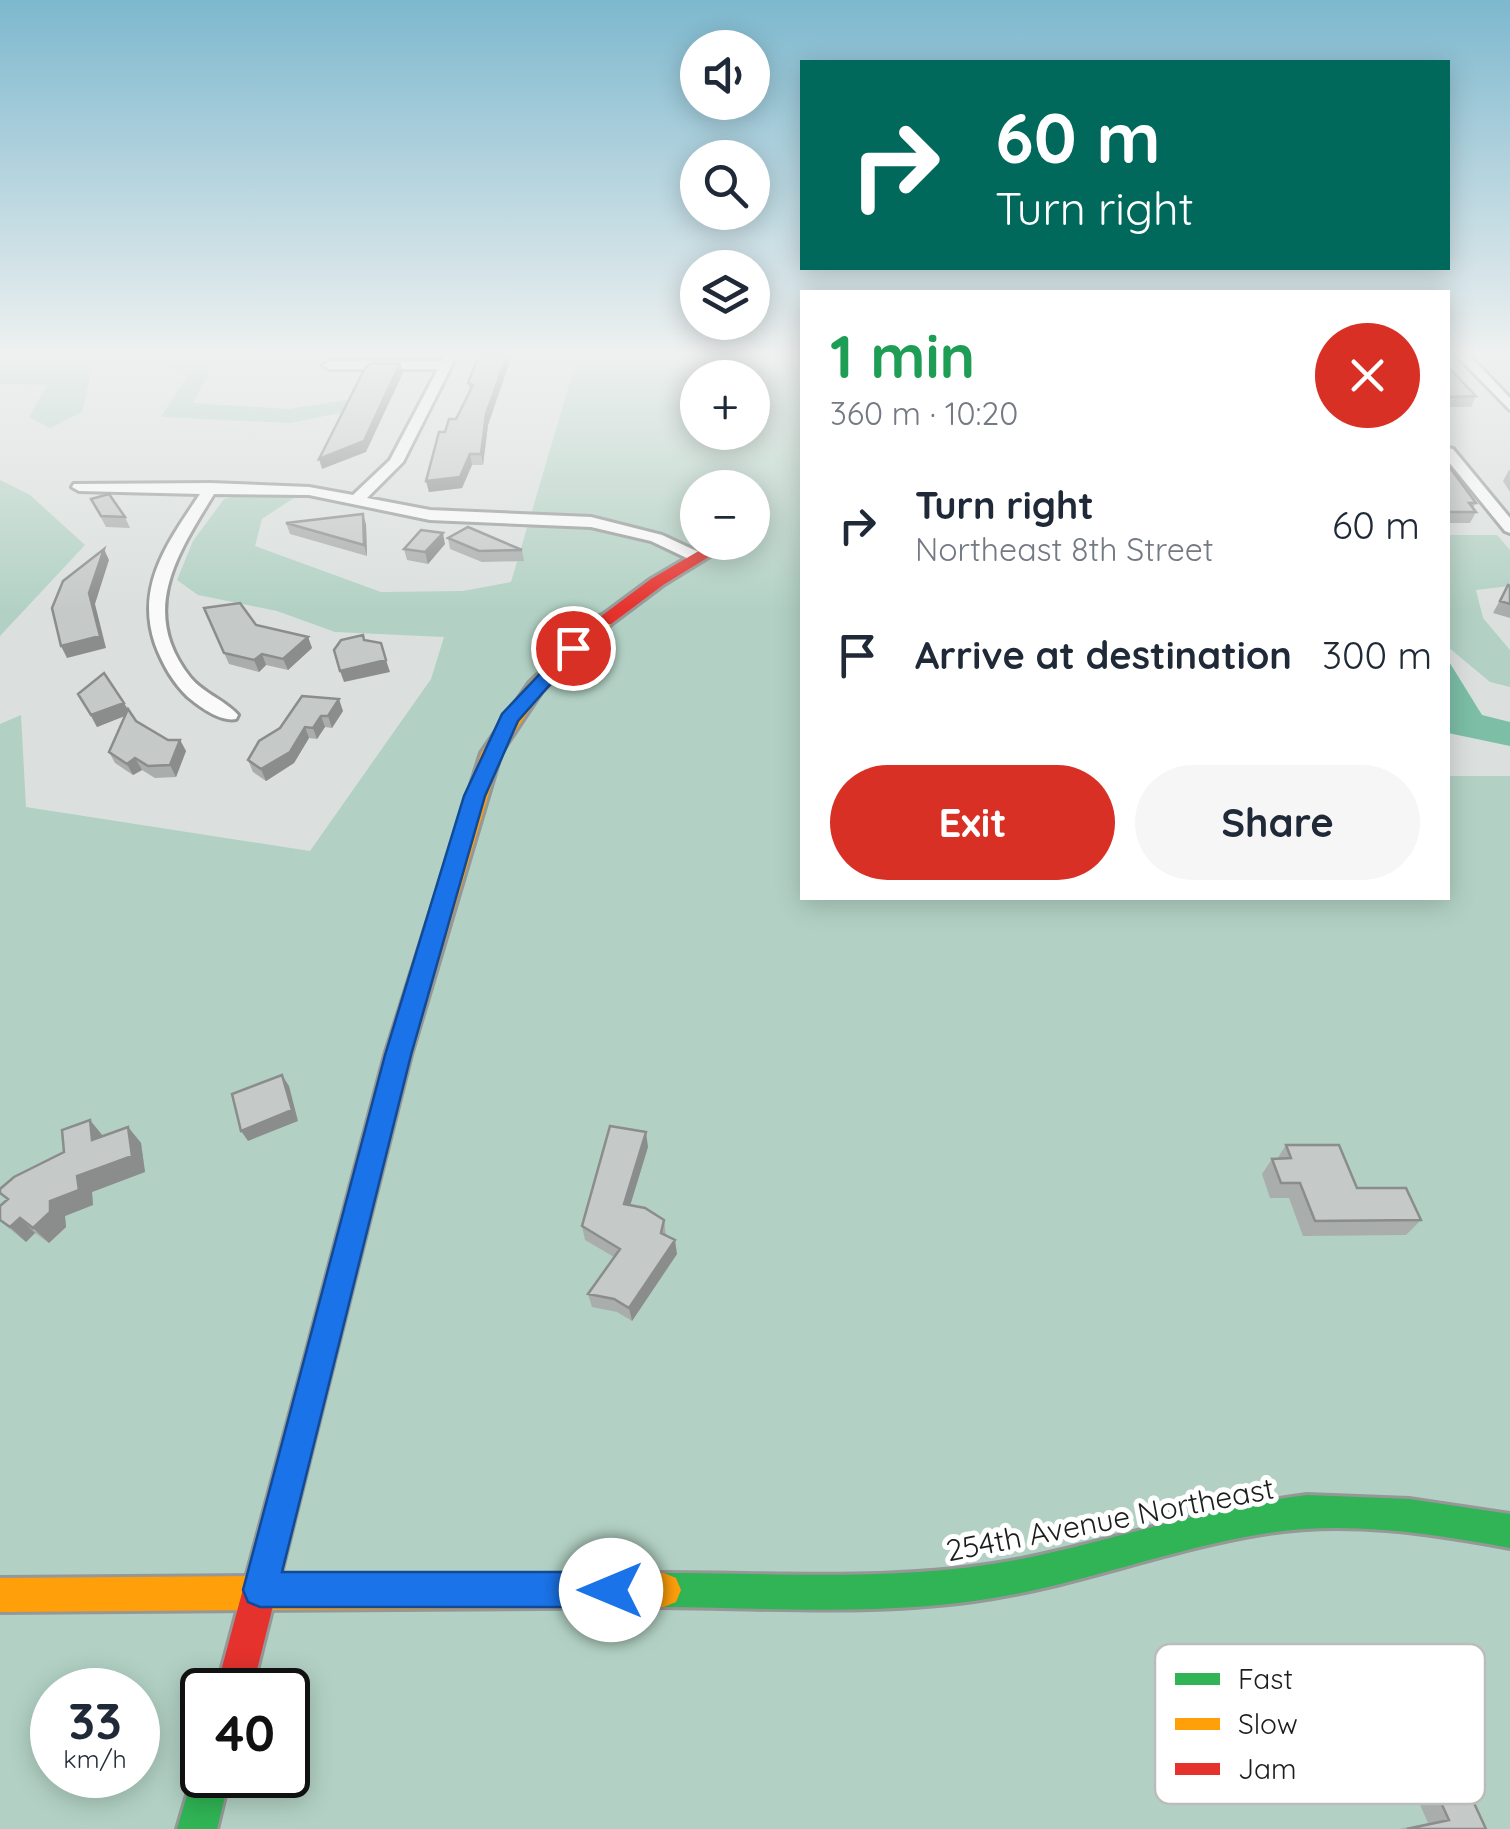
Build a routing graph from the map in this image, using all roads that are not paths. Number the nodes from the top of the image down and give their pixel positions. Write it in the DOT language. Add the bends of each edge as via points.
graph roads {
  1 [pos="407,440"];
  2 [pos="1450,454"];
  3 [pos="79,487"];
  4 [pos="211,487"];
  5 [pos="358,499"];
  6 [pos="1510,528"];
  7 [pos="680,549"];
  8 [pos="693,560"];
  9 [pos="229,714"];
  10 [pos="1510,1531"];
  11 [pos="260,1590"];
  12 [pos="0,1595"];
  13 [pos="240,1668"];
  14 [pos="205,1798"];
  15 [pos="197,1829"];
  1 -- 5 [label="street" via="396,462"];
  2 -- 6 [label="street"];
  3 -- 4 [label="street"];
  4 -- 5 [label="street"];
  4 -- 9 [label="street" via="160,577 156,602 161,636 178,674"];
  5 -- 7 [label="street" via="459,518 590,522"];
  8 -- 11 [label="street" via="573,648 509,718 491,752 398,1055"];
  10 -- 11 [label="street, 254th Avenue Northeast" via="1453,1520 1308,1512 976,1584"];
  11 -- 12 [label="street, 254th Avenue Northeast"];
  11 -- 13 [label="street"];
  14 -- 15 [label="street"];
}
